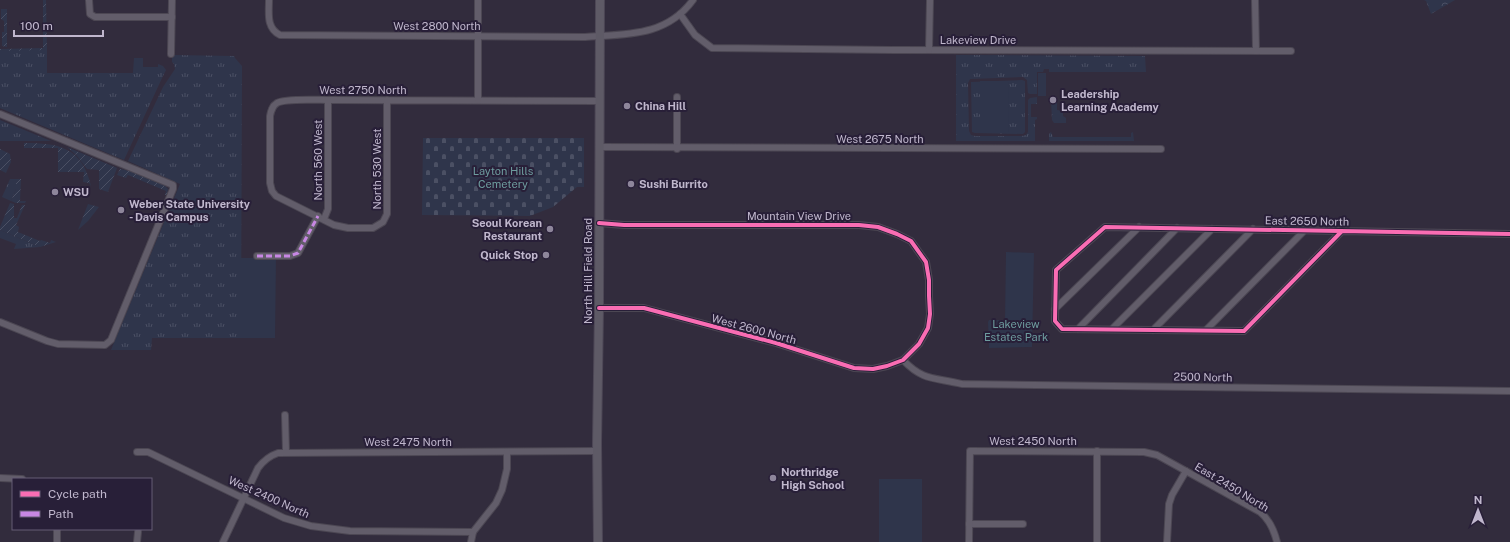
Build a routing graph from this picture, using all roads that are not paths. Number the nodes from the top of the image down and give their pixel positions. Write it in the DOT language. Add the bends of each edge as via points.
graph roads {
  1 [pos="90,0"];
  2 [pos="172,0"];
  3 [pos="269,0"];
  4 [pos="478,0"];
  5 [pos="600,0"];
  6 [pos="693,0"];
  7 [pos="930,0"];
  8 [pos="1255,0"];
  9 [pos="680,14"];
  10 [pos="172,18"];
  11 [pos="478,36"];
  12 [pos="599,36"];
  13 [pos="929,50"];
  14 [pos="1256,51"];
  15 [pos="1291,51"];
  16 [pos="171,54"];
  17 [pos="677,97"];
  18 [pos="328,100"];
  19 [pos="387,100"];
  20 [pos="478,100"];
  21 [pos="600,101"];
  22 [pos="0,114"];
  23 [pos="599,147"];
  24 [pos="677,148"];
  25 [pos="1161,148"];
  26 [pos="321,218"];
  27 [pos="599,223"];
  28 [pos="1139,227"];
  29 [pos="1177,228"];
  30 [pos="1212,229"];
  31 [pos="1253,230"];
  32 [pos="1304,231"];
  33 [pos="1342,231"];
  34 [pos="1510,234"];
  35 [pos="257,256"];
  36 [pos="599,308"];
  37 [pos="1055,309"];
  38 [pos="0,322"];
  39 [pos="1078,329"];
  40 [pos="1112,329"];
  41 [pos="1153,330"];
  42 [pos="1206,330"];
  43 [pos="903,360"];
  44 [pos="1510,391"];
  45 [pos="285,415"];
  46 [pos="597,451"];
  47 [pos="1097,451"];
  48 [pos="137,452"];
  49 [pos="286,452"];
  50 [pos="507,452"];
  51 [pos="1186,472"];
  52 [pos="0,478"];
  53 [pos="12,479"];
  54 [pos="244,498"];
  55 [pos="970,524"];
  56 [pos="1023,524"];
  57 [pos="57,530"];
  58 [pos="138,532"];
  59 [pos="473,532"];
  60 [pos="57,542"];
  61 [pos="137,542"];
  62 [pos="223,542"];
  63 [pos="471,542"];
  64 [pos="598,542"];
  65 [pos="969,542"];
  66 [pos="1097,542"];
  67 [pos="1167,542"];
  68 [pos="1277,542"];
  1 -- 10 [label="street" via="91,16"];
  2 -- 10 [label="street"];
  3 -- 11 [label="street, West 2800 North" via="269,22 275,33 286,36"];
  4 -- 11 [label="street"];
  5 -- 12 [label="main road, North Hill Field Road"];
  6 -- 9 [label="street, West 2800 North"];
  7 -- 13 [label="street"];
  8 -- 14 [label="street"];
  9 -- 12 [label="street, West 2800 North" via="658,28 646,32"];
  9 -- 13 [label="street, Lakeview Drive" via="695,34 712,48"];
  10 -- 16 [label="street"];
  11 -- 12 [label="street, West 2800 North"];
  11 -- 20 [label="street"];
  12 -- 21 [label="main road, North Hill Field Road"];
  13 -- 14 [label="street, Lakeview Drive"];
  14 -- 15 [label="street, Lakeview Drive"];
  17 -- 24 [label="street"];
  18 -- 19 [label="street, West 2750 North"];
  18 -- 26 [label="street, North 560 West" via="328,209"];
  18 -- 26 [label="street, West 2750 North" via="284,100 272,108 270,116 272,190 276,196"];
  19 -- 20 [label="street, West 2750 North"];
  19 -- 26 [label="street, North 530 West" via="388,214 383,222 373,228 348,228 334,225"];
  20 -- 21 [label="street, West 2750 North"];
  21 -- 23 [label="main road, North Hill Field Road"];
  22 -- 38 [label="street" via="173,185 173,188 108,343 58,344"];
  23 -- 24 [label="street, West 2675 North"];
  23 -- 27 [label="main road, North Hill Field Road"];
  24 -- 25 [label="street, West 2675 North"];
  26 -- 35 [label="street, North 560 West" via="298,253 290,256"];
  27 -- 36 [label="main road, North Hill Field Road"];
  27 -- 43 [label="street, Mountain View Drive" via="859,225 897,234 913,243 926,262 929,280 928,328 919,344"];
  28 -- 29 [label="street, East 2650 North"];
  28 -- 37 [label="street"];
  28 -- 37 [label="street, East 2650 North" via="1105,227 1056,270"];
  29 -- 30 [label="street, East 2650 North"];
  29 -- 39 [label="street"];
  30 -- 31 [label="street, East 2650 North"];
  30 -- 40 [label="street"];
  31 -- 32 [label="street, East 2650 North"];
  31 -- 41 [label="street"];
  32 -- 33 [label="street, East 2650 North"];
  32 -- 42 [label="street"];
  33 -- 34 [label="street, East 2650 North"];
  33 -- 42 [label="street" via="1244,330"];
  36 -- 43 [label="street, West 2600 North" via="644,308 776,343 854,368 873,369"];
  36 -- 46 [label="main road, North Hill Field Road"];
  37 -- 39 [label="street" via="1055,320 1062,329"];
  39 -- 40 [label="street"];
  40 -- 41 [label="street"];
  41 -- 42 [label="street"];
  43 -- 44 [label="street, 2500 North" via="924,377 962,384"];
  45 -- 49 [label="street"];
  46 -- 50 [label="street, West 2475 North"];
  46 -- 64 [label="main road, North Hill Field Road"];
  47 -- 51 [label="street, West 2450 North" via="1144,452"];
  47 -- 55 [label="street, West 2450 North" via="970,451"];
  47 -- 66 [label="street"];
  48 -- 54 [label="street, West 2400 North" via="148,452"];
  49 -- 50 [label="street, West 2475 North"];
  49 -- 54 [label="street, West 2475 North" via="271,455 264,460"];
  50 -- 59 [label="street" via="507,469 502,490 496,504"];
  51 -- 67 [label="street" via="1169,504"];
  51 -- 68 [label="street, East 2450 North" via="1260,512 1272,527"];
  52 -- 53 [label="street"];
  54 -- 59 [label="street, West 2400 North" via="284,518 333,530"];
  54 -- 62 [label="street, West 2475 North"];
  55 -- 56 [label="street"];
  55 -- 65 [label="street"];
  57 -- 60 [label="street"];
  58 -- 61 [label="street"];
  59 -- 63 [label="street"];
}
